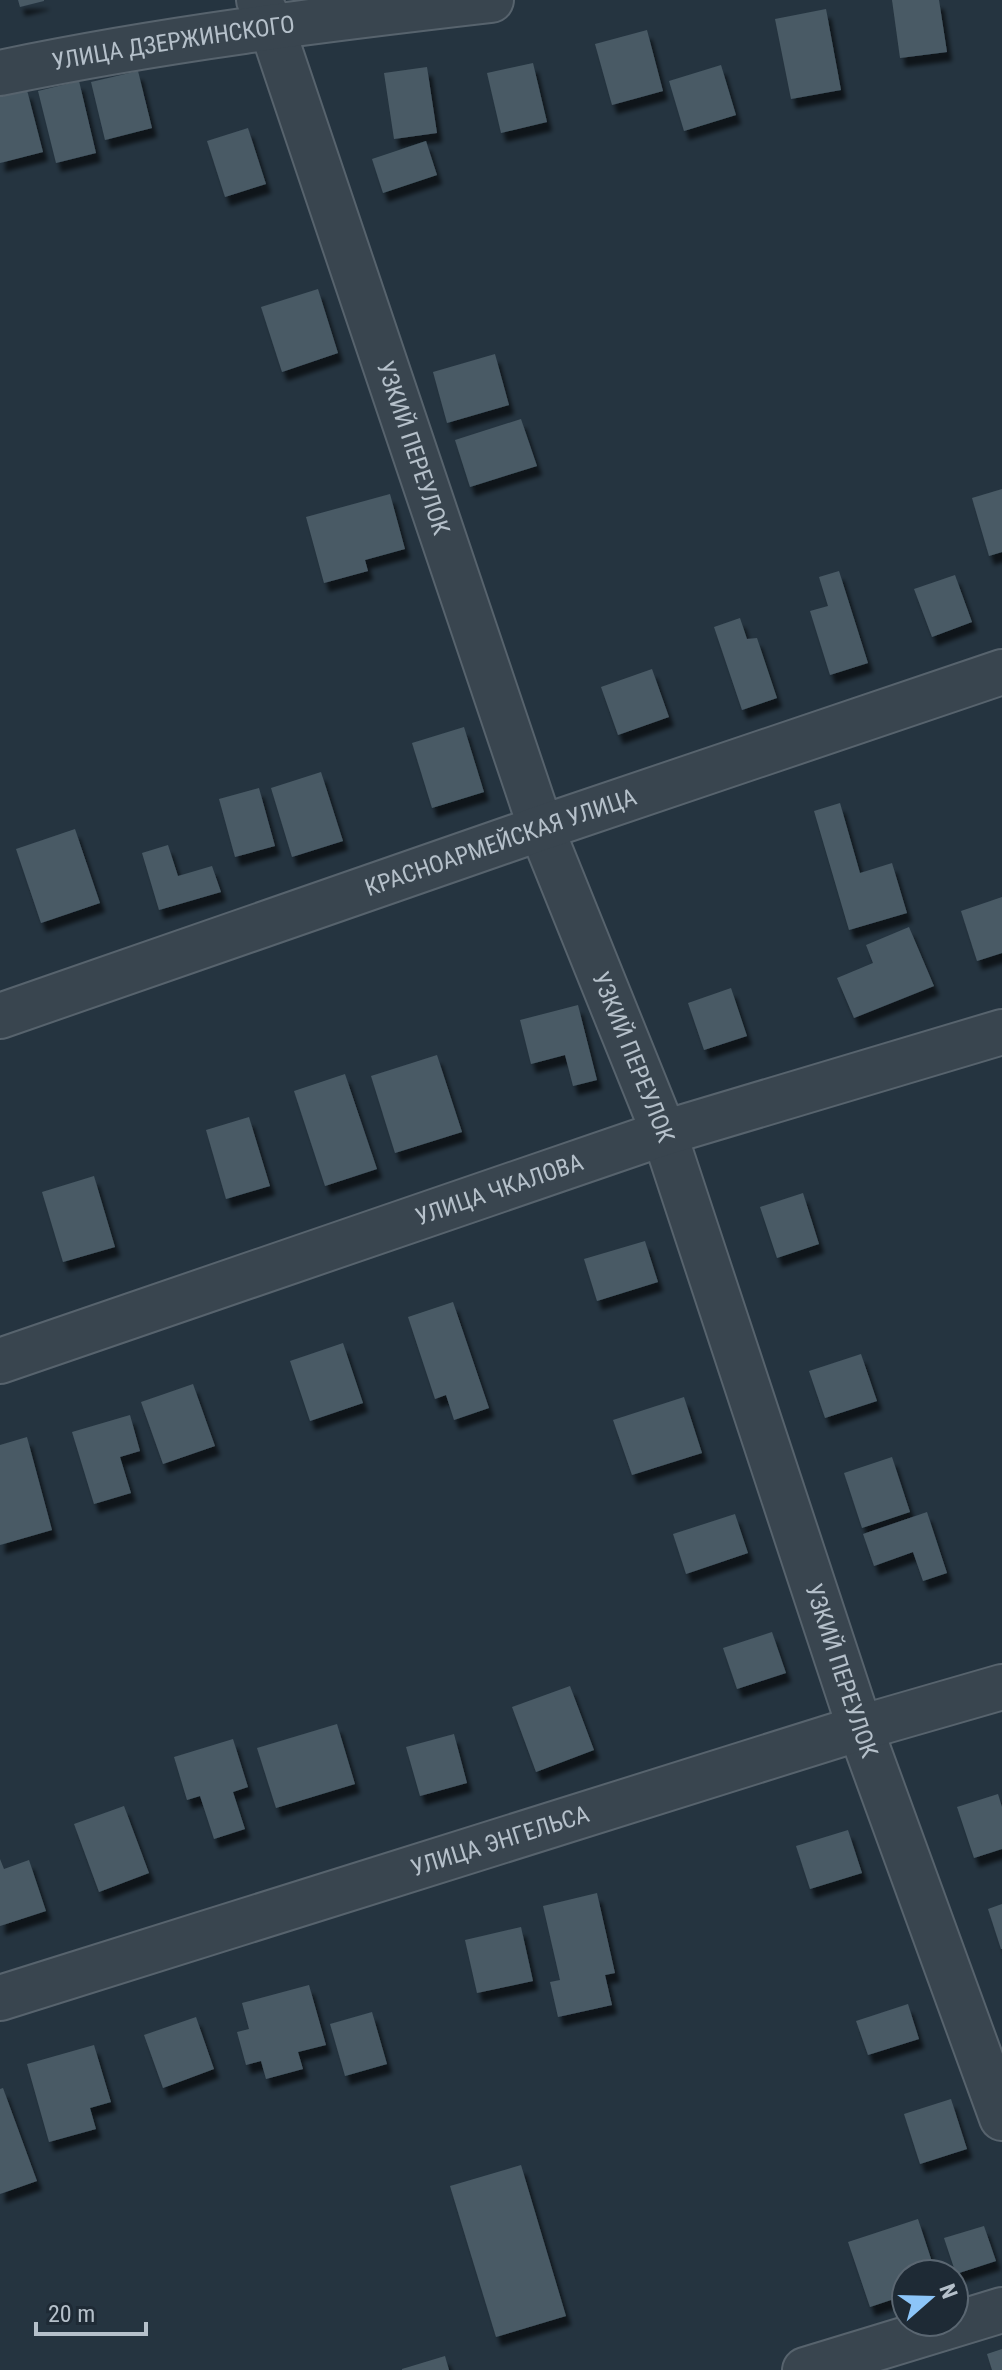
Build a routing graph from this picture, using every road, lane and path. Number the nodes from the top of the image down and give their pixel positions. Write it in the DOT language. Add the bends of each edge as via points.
graph roads {
  1 [pos="491,0"];
  2 [pos="265,12"];
  3 [pos="0,73"];
  4 [pos="1002,672"];
  5 [pos="541,828"];
  6 [pos="0,1016"];
  7 [pos="1002,1032"];
  8 [pos="664,1133"];
  9 [pos="0,1361"];
  10 [pos="1002,1687"];
  11 [pos="860,1728"];
  12 [pos="0,1998"];
  13 [pos="1002,2118"];
  14 [pos="1002,2310"];
  15 [pos="805,2370"];
  1 -- 2 [label="street, УЛИЦА ДЗЕРЖИНСКОГО"];
  2 -- 3 [label="street, УЛИЦА ДЗЕРЖИНСКОГО"];
  2 -- 5 [label="street, УЗКИЙ ПЕРЕУЛОК"];
  4 -- 5 [label="street, КРАСНОАРМЕЙСКАЯ УЛИЦА"];
  5 -- 6 [label="street, КРАСНОАРМЕЙСКАЯ УЛИЦА"];
  5 -- 8 [label="street, УЗКИЙ ПЕРЕУЛОК"];
  7 -- 8 [label="street, УЛИЦА ЧКАЛОВА"];
  8 -- 9 [label="street, УЛИЦА ЧКАЛОВА"];
  8 -- 11 [label="street, УЗКИЙ ПЕРЕУЛОК"];
  10 -- 11 [label="street, УЛИЦА ЭНГЕЛЬСА"];
  11 -- 12 [label="street, УЛИЦА ЭНГЕЛЬСА"];
  11 -- 13 [label="street, УЗКИЙ ПЕРЕУЛОК"];
  14 -- 15 [label="street"];
}
